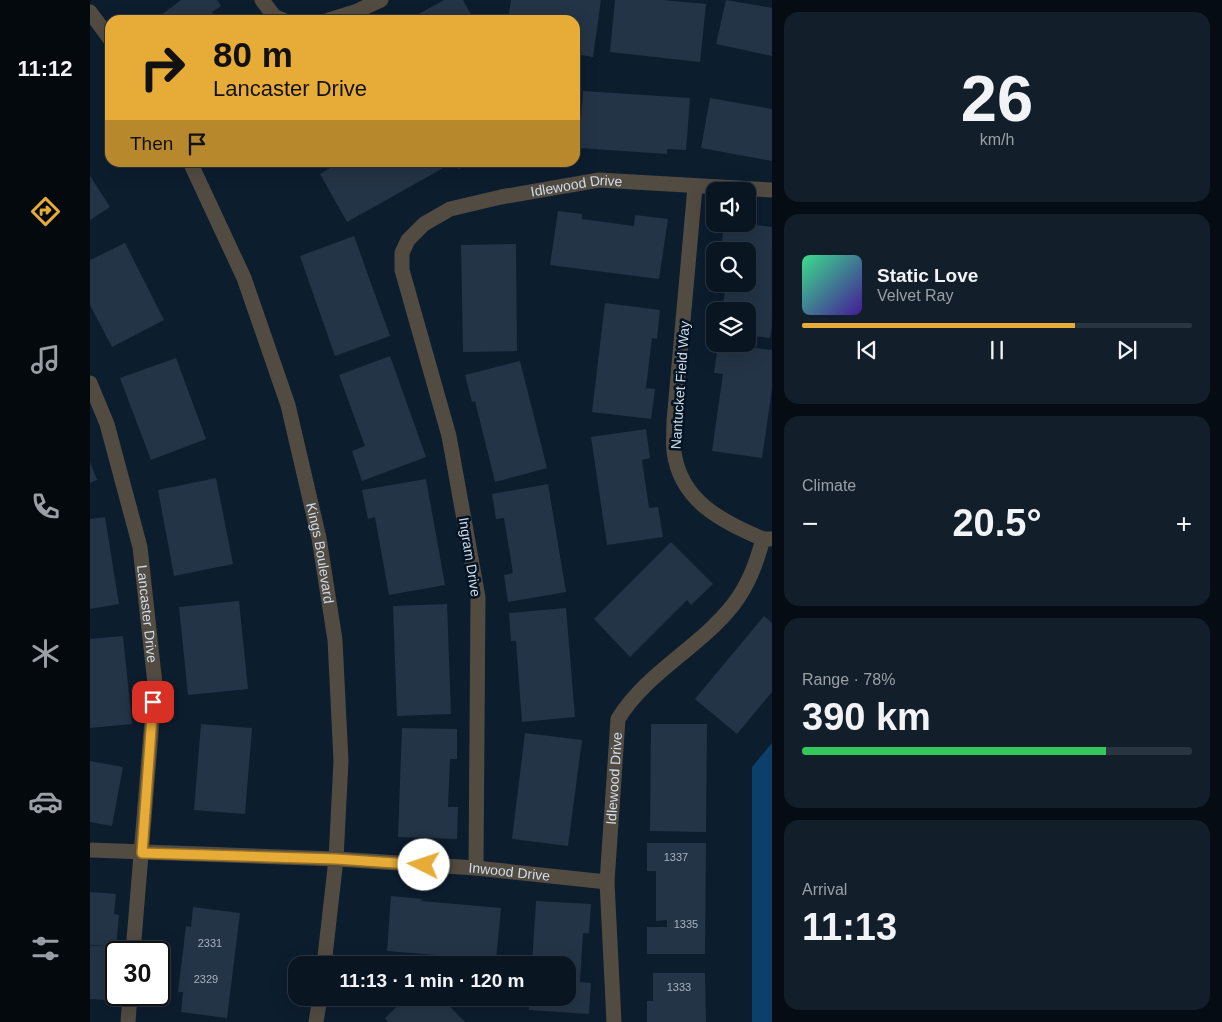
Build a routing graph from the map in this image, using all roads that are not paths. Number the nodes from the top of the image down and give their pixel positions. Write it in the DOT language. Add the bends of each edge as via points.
graph roads {
  1 [pos="262,0"];
  2 [pos="381,0"];
  3 [pos="90,12"];
  4 [pos="273,15"];
  5 [pos="346,15"];
  6 [pos="105,32"];
  7 [pos="192,167"];
  8 [pos="695,186"];
  9 [pos="772,190"];
  10 [pos="402,253"];
  11 [pos="90,383"];
  12 [pos="768,539"];
  13 [pos="90,850"];
  14 [pos="142,853"];
  15 [pos="336,859"];
  16 [pos="476,868"];
  17 [pos="607,882"];
  18 [pos="134,941"];
  19 [pos="325,956"];
  20 [pos="129,1006"];
  21 [pos="319,1006"];
  22 [pos="128,1022"];
  23 [pos="316,1022"];
  24 [pos="614,1022"];
  1 -- 4 [label="street"];
  2 -- 5 [label="street"];
  3 -- 6 [label="street"];
  7 -- 15 [label="street, Kings Boulevard" via="244,278 288,405 319,538 335,640 341,761"];
  8 -- 9 [label="street, Idlewood Drive"];
  8 -- 10 [label="street, Idlewood Drive" via="599,180 501,197 450,209 424,224 408,240"];
  8 -- 12 [label="street, Nantucket Field Way" via="674,451 679,474 694,498 739,528"];
  10 -- 16 [label="street, Ingram Drive" via="402,270 449,436 478,597"];
  11 -- 14 [label="street, Lancaster Drive" via="107,424 140,546 155,684"];
  12 -- 17 [label="street, Idlewood Drive" via="733,605 639,691 618,719"];
  13 -- 14 [label="street"];
  14 -- 15 [label="street, Inwood Drive"];
  14 -- 18 [label="street, Lancaster Drive"];
  15 -- 16 [label="street, Inwood Drive"];
  15 -- 19 [label="street, Kings Boulevard"];
  16 -- 17 [label="street, Inwood Drive"];
  17 -- 24 [label="street, Idlewood Drive"];
  20 -- 22 [label="street"];
  21 -- 23 [label="street"];
}
